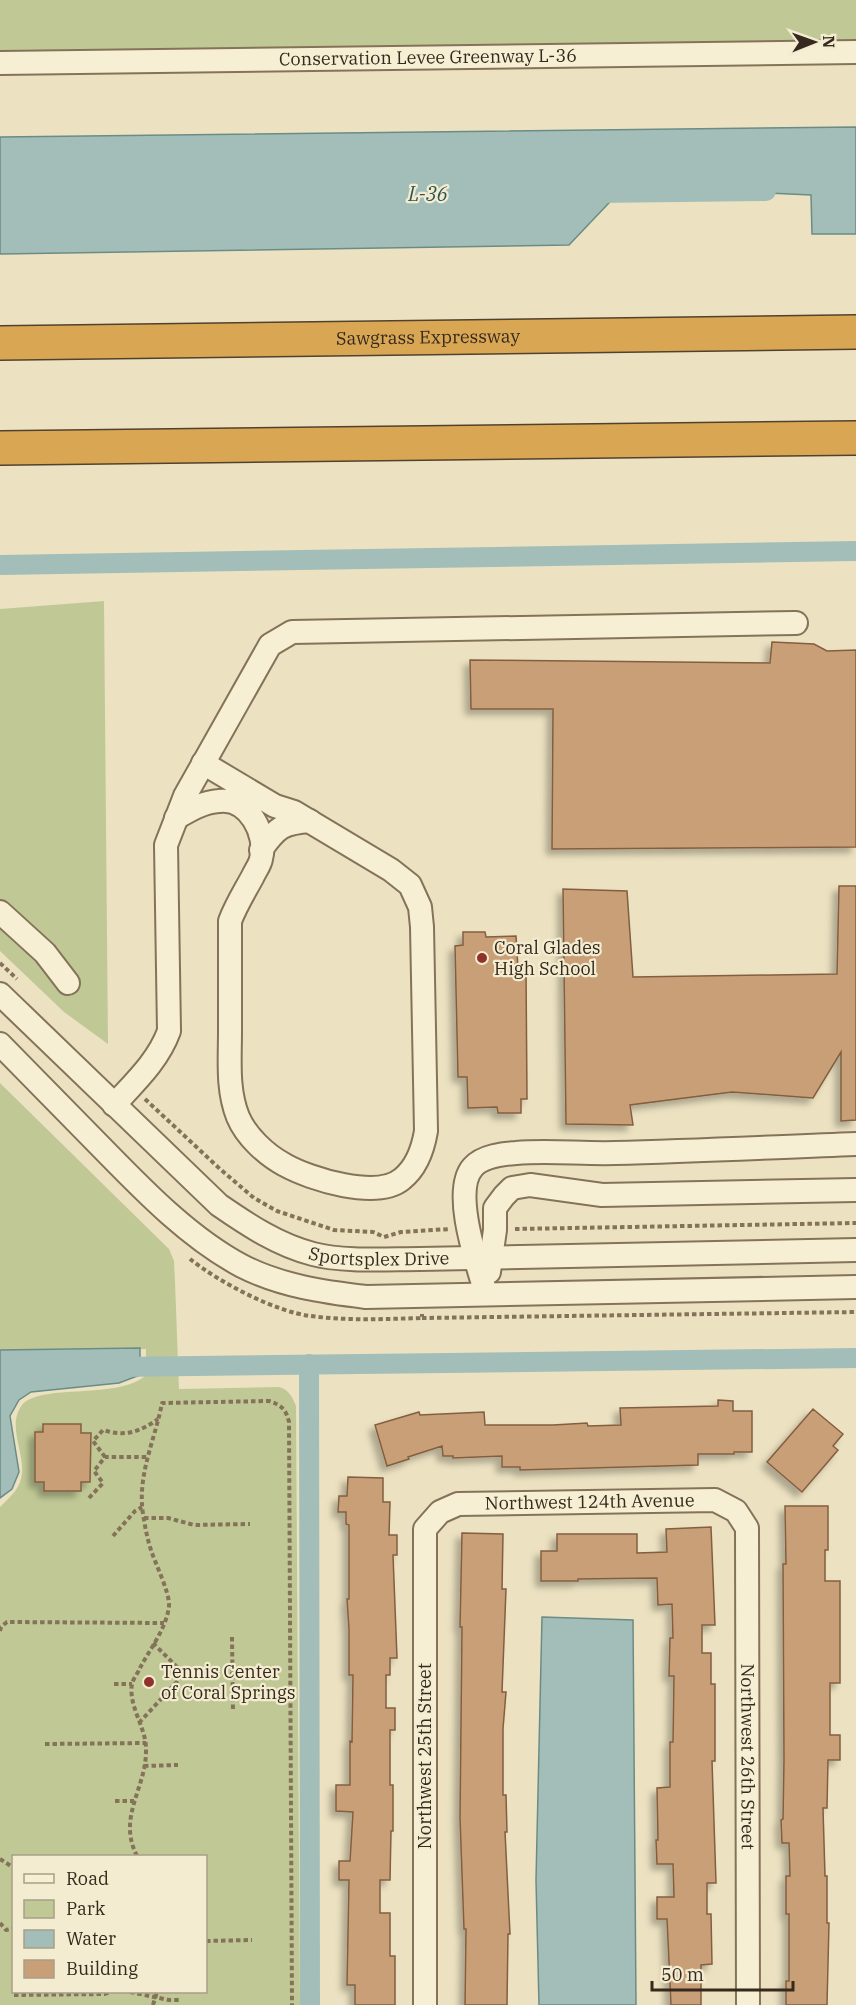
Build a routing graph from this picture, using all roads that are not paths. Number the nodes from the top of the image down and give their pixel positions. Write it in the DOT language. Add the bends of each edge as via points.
graph roads {
  1 [pos="856,52"];
  2 [pos="0,63"];
  3 [pos="856,332"];
  4 [pos="0,343"];
  5 [pos="856,438"];
  6 [pos="0,448"];
  7 [pos="796,623"];
  8 [pos="203,763"];
  9 [pos="176,818"];
  10 [pos="310,822"];
  11 [pos="261,850"];
  12 [pos="0,912"];
  13 [pos="68,983"];
  14 [pos="0,994"];
  15 [pos="0,1044"];
  16 [pos="114,1105"];
  17 [pos="856,1144"];
  18 [pos="856,1190"];
  19 [pos="856,1250"];
  20 [pos="483,1257"];
  21 [pos="856,1287"];
  22 [pos="486,1294"];
  23 [pos="736,1511"];
  24 [pos="440,1512"];
  25 [pos="425,2005"];
  26 [pos="748,2005"];
  1 -- 2 [label="street, Conservation Levee Greenway L-36"];
  3 -- 4 [label="highway, Sawgrass Expressway"];
  5 -- 6 [label="highway"];
  7 -- 8 [label="street" via="292,632 270,645"];
  8 -- 9 [label="street"];
  8 -- 10 [label="street"];
  9 -- 11 [label="street" via="196,806 221,800 240,806 254,818 262,837"];
  9 -- 16 [label="street" via="166,844 169,1031 151,1065"];
  10 -- 11 [label="street" via="290,823 272,835"];
  10 -- 11 [label="street" via="400,877 410,885 420,907 426,1131 423,1148 401,1181 380,1188 355,1188 284,1165 256,1143 238,1118 230,1091 230,921 262,859"];
  12 -- 13 [label="street" via="45,953"];
  14 -- 16 [label="street, Sportsplex Drive"];
  15 -- 22 [label="street, Sportsplex Drive" via="146,1193 192,1233 242,1266 301,1287 366,1298"];
  16 -- 20 [label="street, Sportsplex Drive" via="219,1205 280,1243 314,1254 357,1258"];
  17 -- 20 [label="street" via="515,1153 486,1158 473,1167 465,1199 467,1228"];
  18 -- 20 [label="street" via="602,1195 530,1185 512,1188 495,1208 495,1230"];
  19 -- 20 [label="street, Sportsplex Drive"];
  20 -- 22 [label="street"];
  21 -- 22 [label="street, Sportsplex Drive"];
  23 -- 24 [label="street, Northwest 124th Avenue" via="715,1500 458,1504"];
  23 -- 26 [label="street, Northwest 26th Street" via="747,1528"];
  24 -- 25 [label="street, Northwest 25th Street" via="425,1529"];
}
